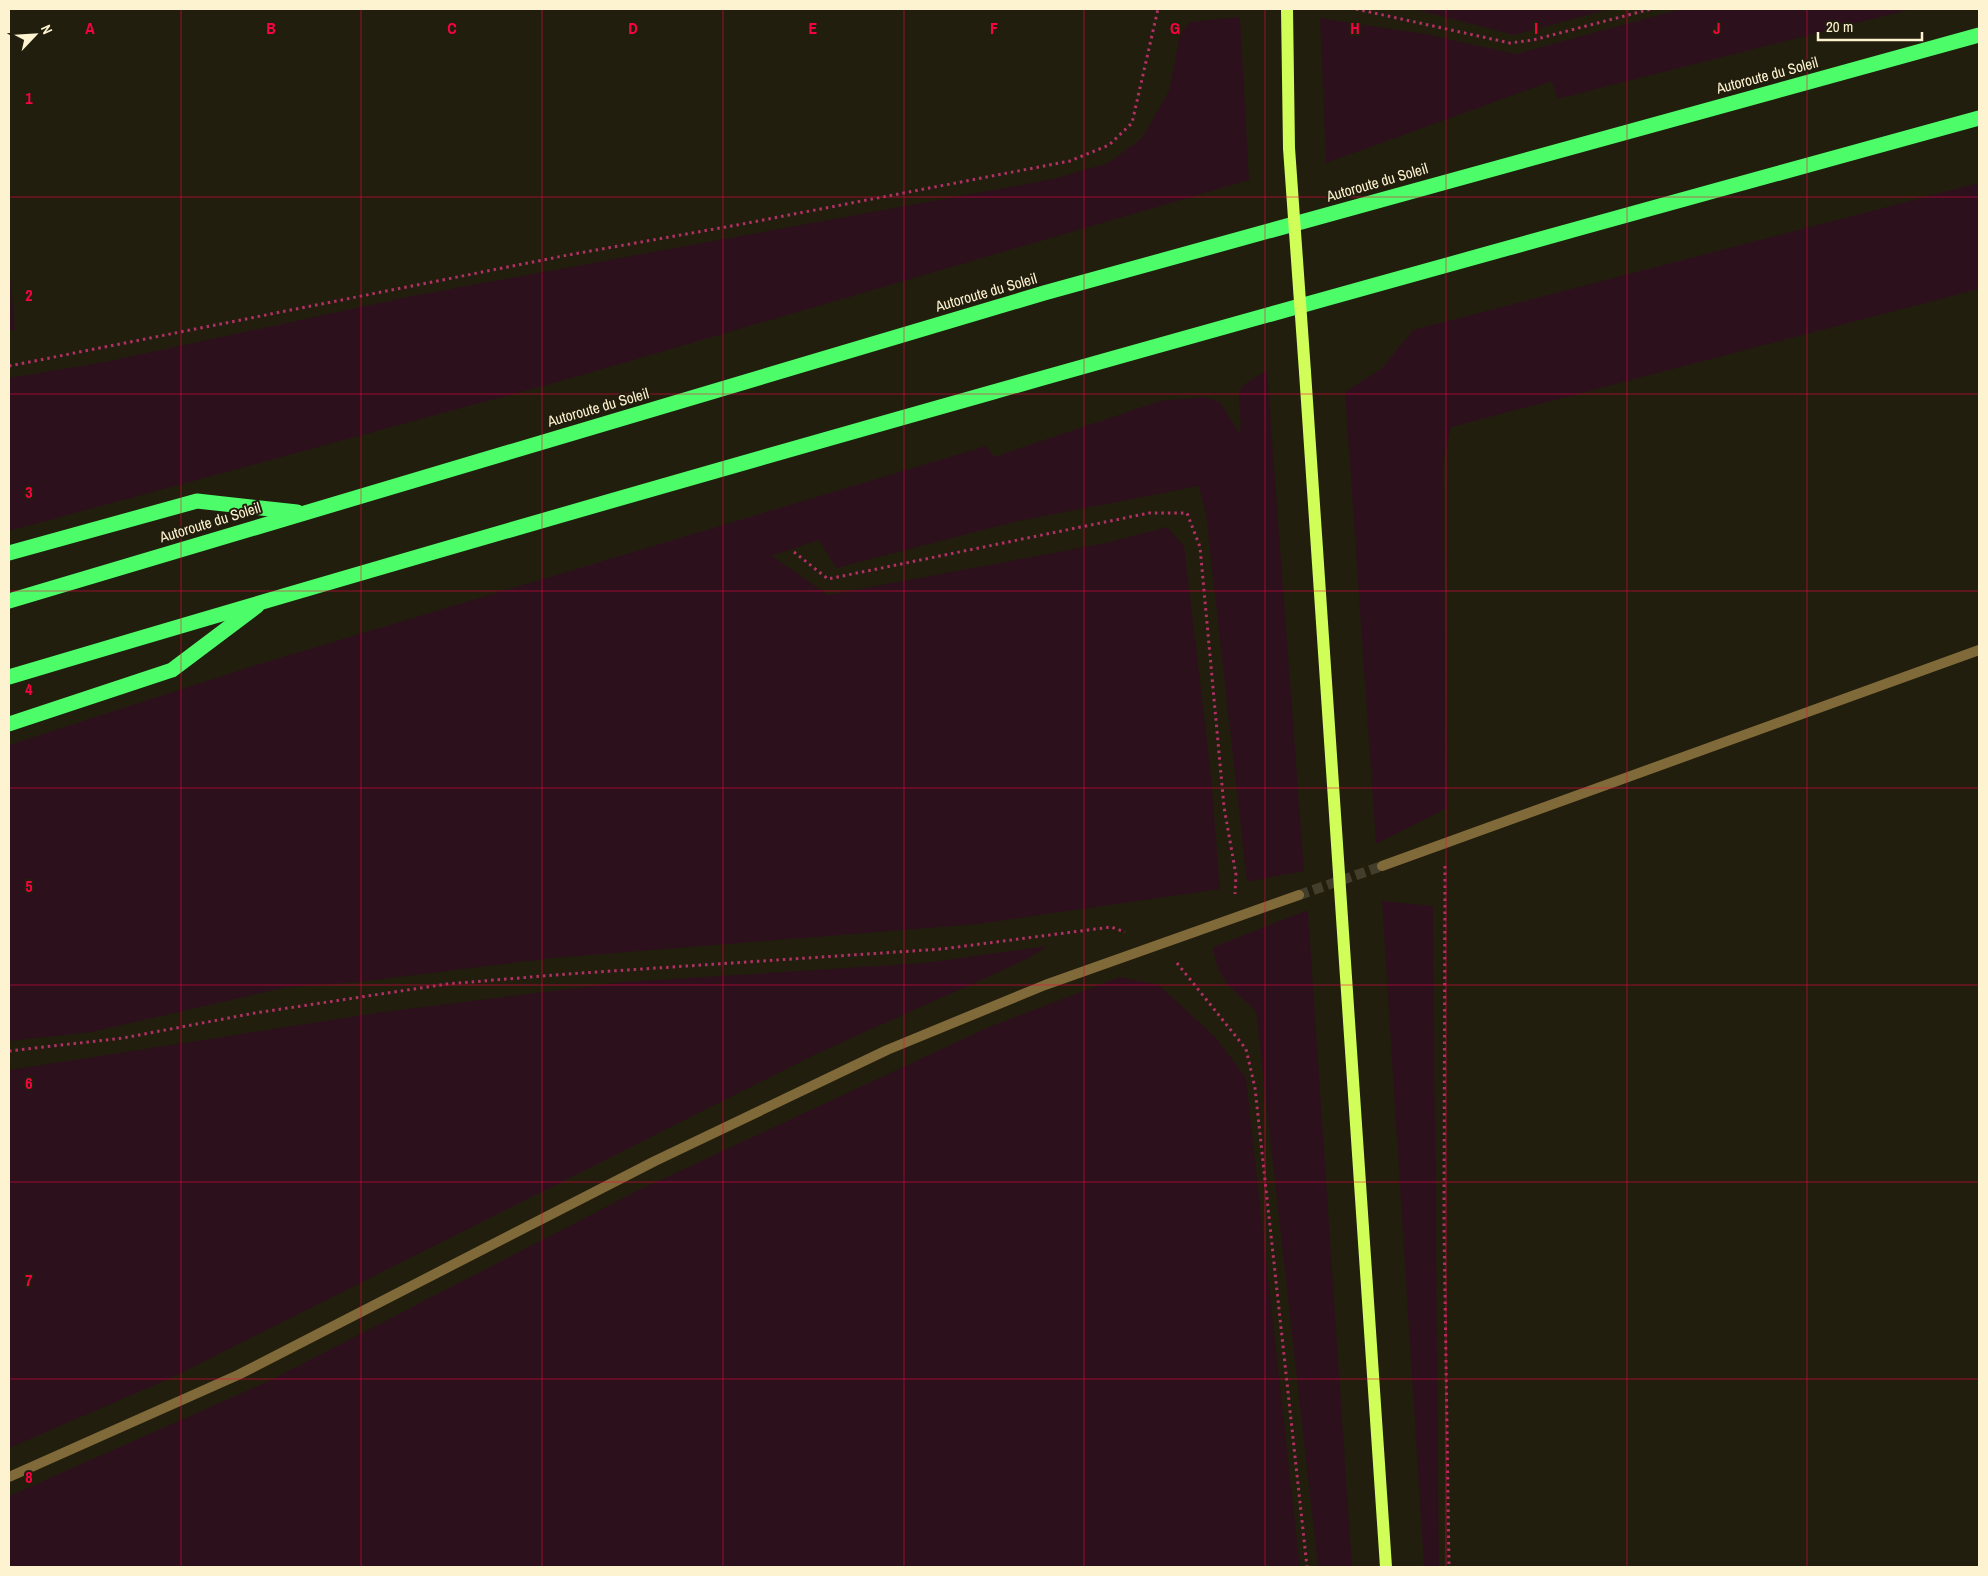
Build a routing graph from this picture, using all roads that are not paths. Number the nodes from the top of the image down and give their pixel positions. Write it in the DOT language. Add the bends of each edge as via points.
graph roads {
  1 [pos="1287,9"];
  2 [pos="1979,35"];
  3 [pos="1979,118"];
  4 [pos="304,512"];
  5 [pos="9,553"];
  6 [pos="265,600"];
  7 [pos="9,601"];
  8 [pos="1979,650"];
  9 [pos="9,677"];
  10 [pos="9,724"];
  11 [pos="1382,866"];
  12 [pos="1299,895"];
  13 [pos="9,1477"];
  14 [pos="1386,1567"];
  1 -- 14 [label="main road, bridge" via="1290,148"];
  2 -- 4 [label="highway, Autoroute du Soleil" via="1053,290"];
  3 -- 6 [label="highway" via="1071,369"];
  4 -- 5 [label="highway" via="197,501"];
  4 -- 7 [label="highway, Autoroute du Soleil"];
  6 -- 9 [label="highway"];
  6 -- 10 [label="highway" via="172,670"];
  8 -- 11 [label="street"];
  12 -- 13 [label="street" via="1045,985 887,1050 655,1162 238,1375"];
}
